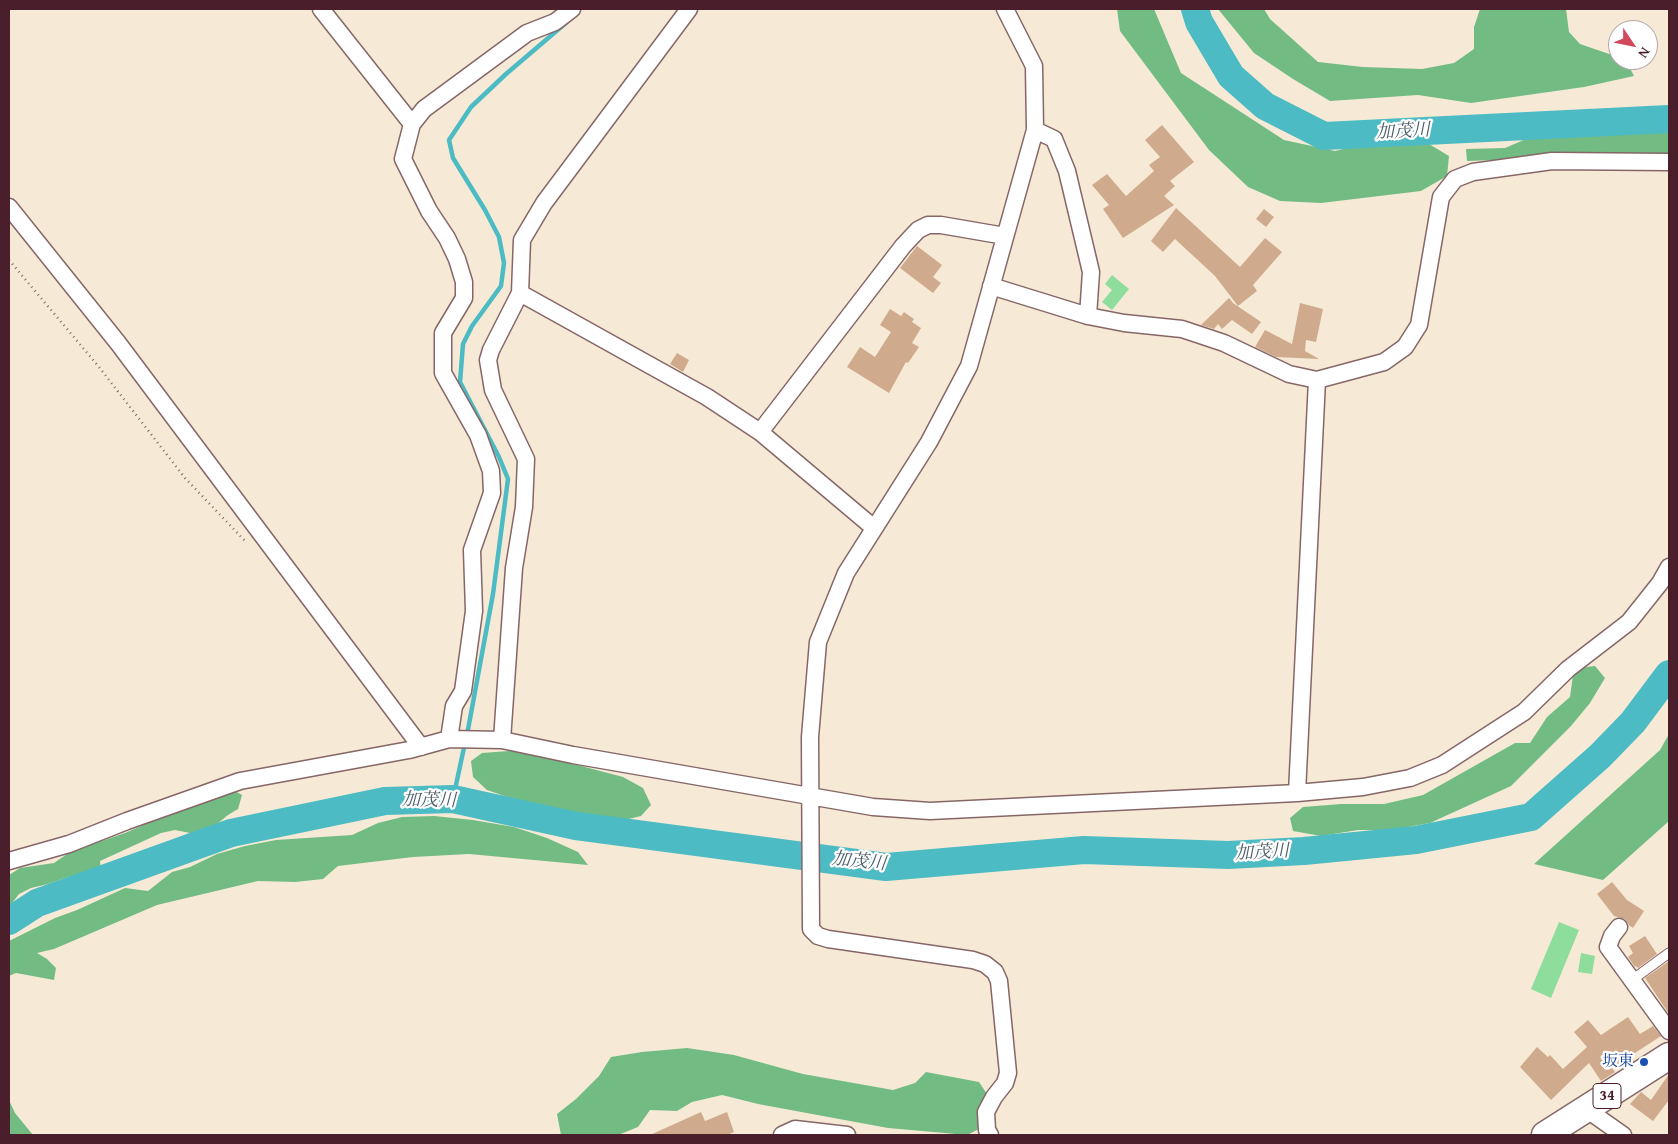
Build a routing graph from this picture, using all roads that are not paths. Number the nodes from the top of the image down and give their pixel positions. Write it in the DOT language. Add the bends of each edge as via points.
graph roads {
  1 [pos="321,9"];
  2 [pos="572,9"];
  3 [pos="689,9"];
  4 [pos="1005,9"];
  5 [pos="412,124"];
  6 [pos="1035,130"];
  7 [pos="1669,162"];
  8 [pos="9,206"];
  9 [pos="1005,236"];
  10 [pos="991,286"];
  11 [pos="520,293"];
  12 [pos="1088,316"];
  13 [pos="1317,380"];
  14 [pos="760,432"];
  15 [pos="874,528"];
  16 [pos="1669,567"];
  17 [pos="454,739"];
  18 [pos="502,740"];
  19 [pos="421,747"];
  20 [pos="1297,793"];
  21 [pos="811,797"];
  22 [pos="9,861"];
  23 [pos="1619,927"];
  24 [pos="1669,953"];
  25 [pos="1632,980"];
  26 [pos="1669,1031"];
  27 [pos="1669,1056"];
  28 [pos="1586,1109"];
  29 [pos="782,1135"];
  30 [pos="847,1135"];
  31 [pos="990,1135"];
  32 [pos="1545,1135"];
  33 [pos="1623,1135"];
  1 -- 5 [label="street"];
  2 -- 5 [label="street" via="555,22 527,34 455,84 424,109"];
  3 -- 11 [label="street" via="544,202 522,240"];
  4 -- 6 [label="street" via="1034,66"];
  5 -- 17 [label="street" via="403,159 429,211 447,238 464,282 464,298 443,333 443,373 478,435 491,471 492,493 472,550 474,611 463,691 454,706"];
  6 -- 9 [label="street"];
  6 -- 12 [label="street" via="1054,139 1067,171 1091,272"];
  7 -- 13 [label="street" via="1552,161 1473,172 1455,180 1441,197 1419,325 1405,347 1384,362"];
  8 -- 19 [label="street" via="124,351"];
  9 -- 10 [label="street"];
  9 -- 14 [label="street" via="941,224 918,230"];
  10 -- 12 [label="street"];
  10 -- 15 [label="street" via="969,366 929,442"];
  11 -- 14 [label="street" via="707,397"];
  11 -- 18 [label="street" via="488,360 493,390 526,458 524,507 514,568"];
  12 -- 13 [label="street" via="1182,329 1224,343 1289,374"];
  13 -- 20 [label="street"];
  14 -- 15 [label="street"];
  15 -- 21 [label="street" via="846,573 818,642 810,737"];
  16 -- 20 [label="street" via="1629,622 1568,669 1524,712 1442,765 1401,780"];
  17 -- 18 [label="street"];
  17 -- 19 [label="street"];
  18 -- 21 [label="street"];
  19 -- 22 [label="street" via="240,781 69,844"];
  20 -- 21 [label="street" via="930,811 873,807"];
  21 -- 31 [label="street" via="811,929 818,936 973,960 996,972 1008,1073 986,1112"];
  23 -- 25 [label="street" via="1608,947"];
  24 -- 25 [label="lane"];
  25 -- 26 [label="street"];
  27 -- 28 [label="main road, 34"];
  28 -- 32 [label="main road, 34"];
  28 -- 33 [label="street"];
  29 -- 30 [label="street" via="794,1130"];
}
